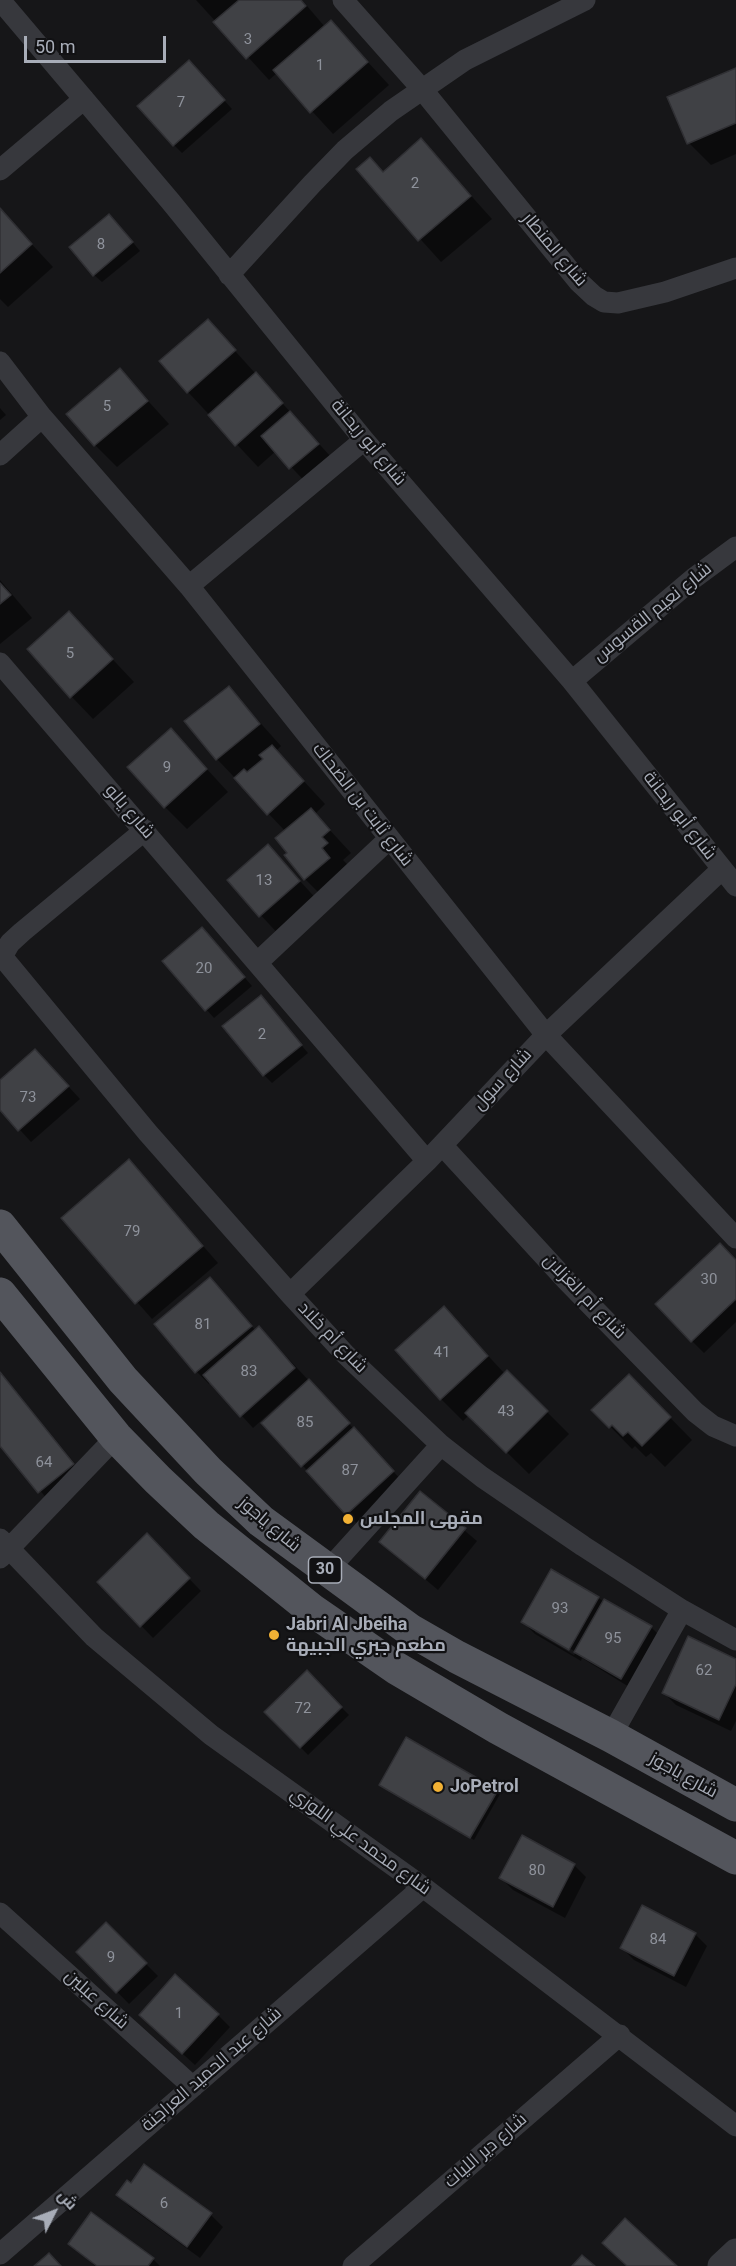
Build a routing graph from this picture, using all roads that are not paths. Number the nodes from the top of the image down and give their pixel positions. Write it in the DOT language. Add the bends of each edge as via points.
graph roads {
  1 [pos="0,0"];
  2 [pos="343,0"];
  3 [pos="585,0"];
  4 [pos="421,88"];
  5 [pos="84,99"];
  6 [pos="0,170"];
  7 [pos="736,268"];
  8 [pos="230,275"];
  9 [pos="0,362"];
  10 [pos="42,417"];
  11 [pos="364,440"];
  12 [pos="0,455"];
  13 [pos="736,547"];
  14 [pos="189,586"];
  15 [pos="0,663"];
  16 [pos="572,681"];
  17 [pos="145,830"];
  18 [pos="389,839"];
  19 [pos="721,870"];
  20 [pos="736,886"];
  21 [pos="1,957"];
  22 [pos="258,962"];
  23 [pos="546,1035"];
  24 [pos="442,1145"];
  25 [pos="427,1161"];
  26 [pos="0,1226"];
  27 [pos="736,1238"];
  28 [pos="0,1294"];
  29 [pos="290,1294"];
  30 [pos="736,1436"];
  31 [pos="116,1437"];
  32 [pos="441,1445"];
  33 [pos="3,1549"];
  34 [pos="327,1571"];
  35 [pos="682,1610"];
  36 [pos="736,1640"];
  37 [pos="611,1736"];
  38 [pos="736,1805"];
  39 [pos="736,1858"];
  40 [pos="423,1887"];
  41 [pos="0,1913"];
  42 [pos="620,2035"];
  43 [pos="193,2087"];
  44 [pos="736,2126"];
  45 [pos="736,2252"];
  46 [pos="0,2254"];
  47 [pos="353,2266"];
  48 [pos="721,2266"];
  1 -- 5 [label="street, شارع أبو ريحانة"];
  2 -- 4 [label="street, شارع المنطار"];
  3 -- 4 [label="street" via="465,60"];
  4 -- 7 [label="street, شارع المنطار" via="579,282 604,302 618,303 665,292"];
  4 -- 8 [label="street" via="345,150"];
  5 -- 6 [label="street"];
  5 -- 8 [label="street, شارع أبو ريحانة"];
  8 -- 11 [label="street, شارع أبو ريحانة"];
  9 -- 10 [label="street, شارع ثابت بن الضحاك"];
  10 -- 12 [label="street"];
  10 -- 14 [label="street, شارع ثابت بن الضحاك"];
  11 -- 14 [label="street"];
  11 -- 16 [label="street, شارع أبو ريحانة"];
  13 -- 16 [label="street, شارع نعيم القسوس"];
  14 -- 18 [label="street, شارع ثابت بن الضحاك"];
  15 -- 17 [label="street, شارع يالو"];
  16 -- 19 [label="street, شارع أبو ريحانة"];
  17 -- 21 [label="street" via="22,932"];
  17 -- 22 [label="street, شارع يالو"];
  18 -- 22 [label="street"];
  18 -- 23 [label="street, شارع ثابت بن الضحاك"];
  19 -- 20 [label="street, شارع أبو ريحانة"];
  19 -- 23 [label="street, شارع سول"];
  21 -- 29 [label="street, شارع أم خلاد"];
  22 -- 25 [label="street, شارع يالو"];
  23 -- 24 [label="street, شارع سول"];
  23 -- 27 [label="street, شارع ثابت بن الضحاك"];
  24 -- 25 [label="street, شارع سول"];
  24 -- 30 [label="street, شارع أم الغزلان" via="695,1412"];
  25 -- 29 [label="street, شارع سول"];
  26 -- 34 [label="main road, شارع ياجوز / 30" via="164,1426 261,1521"];
  28 -- 31 [label="main road, 30"];
  29 -- 32 [label="street, شارع أم خلاد" via="345,1354"];
  31 -- 33 [label="street"];
  31 -- 39 [label="main road, 30" via="206,1525 352,1639 498,1728"];
  32 -- 34 [label="street"];
  32 -- 35 [label="street, شارع أم خلاد" via="482,1477"];
  33 -- 40 [label="street, شارع محمد علي اللوزي" via="153,1688"];
  34 -- 37 [label="main road, شارع ياجوز / 30" via="447,1652"];
  35 -- 36 [label="street, شارع أم خلاد"];
  35 -- 37 [label="street"];
  37 -- 38 [label="main road, شارع ياجوز / 30"];
  40 -- 42 [label="street, شارع محمد علي اللوزي"];
  40 -- 43 [label="street, شارع عبد الحميد العراجنة"];
  41 -- 43 [label="street, شارع عبلين"];
  42 -- 44 [label="street, شارع محمد علي اللوزي"];
  42 -- 47 [label="street, شارع دير الليات"];
  43 -- 46 [label="street, شارع عبد الحميد العراجنة"];
  45 -- 48 [label="street"];
}
